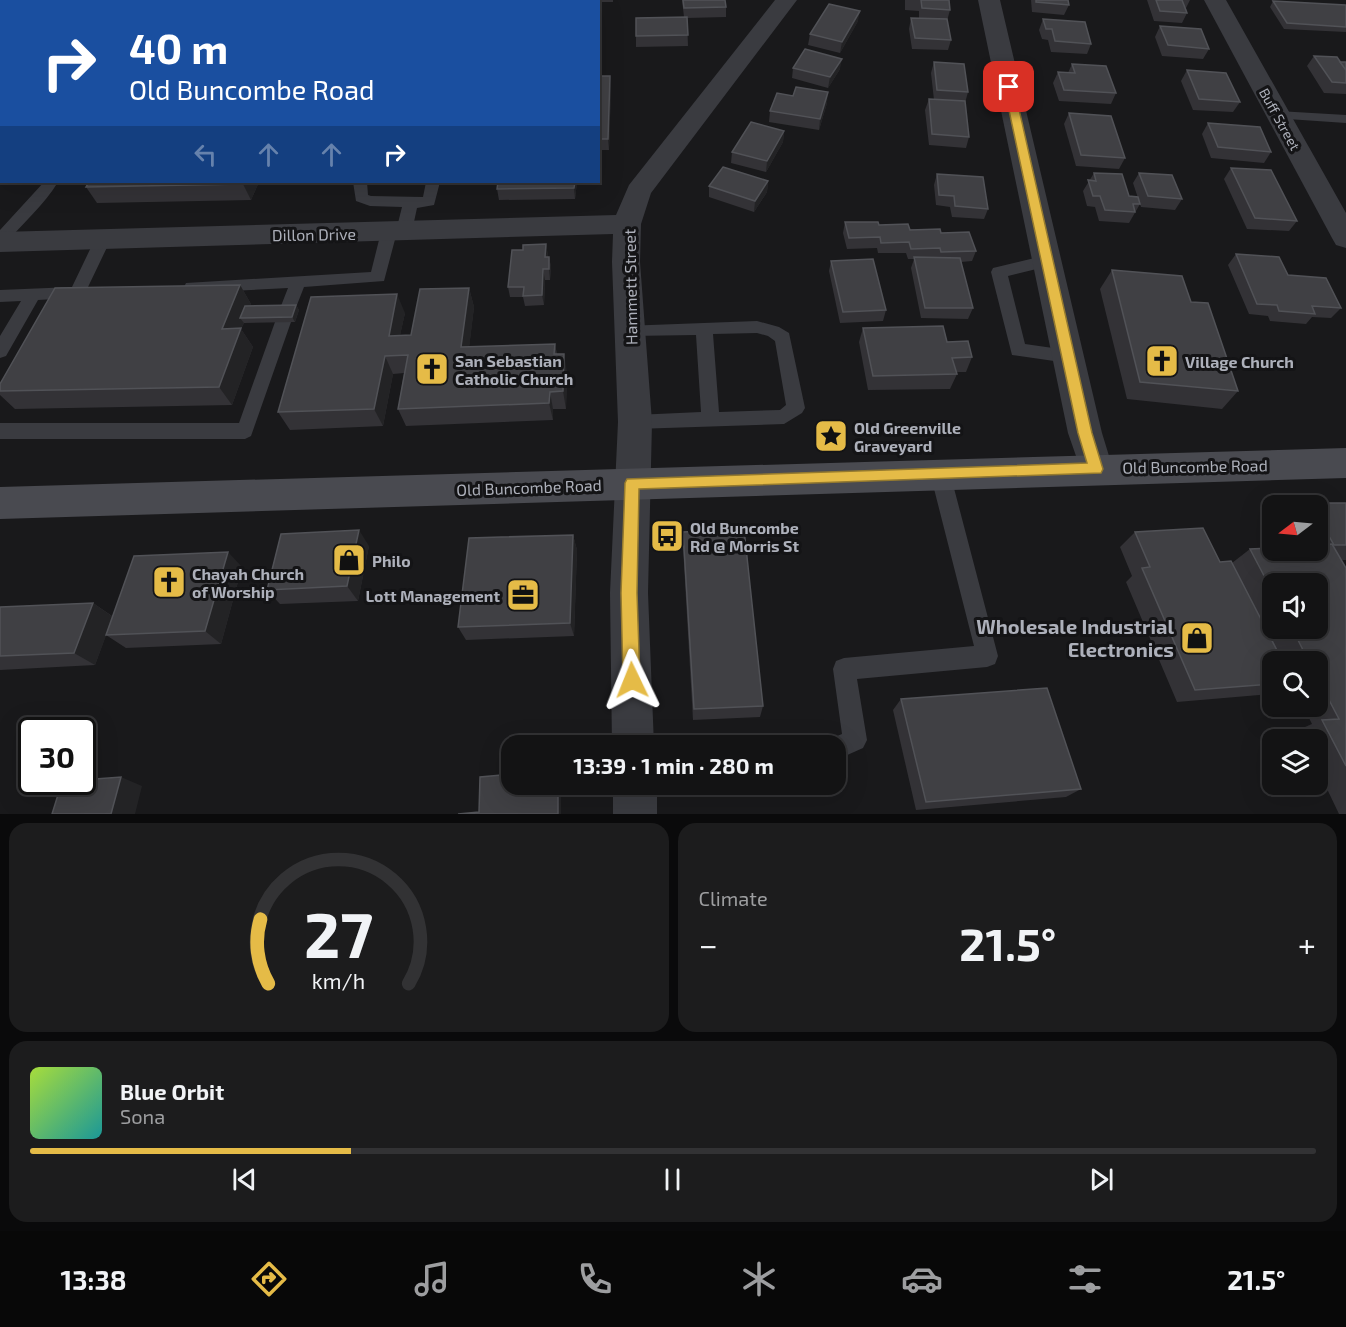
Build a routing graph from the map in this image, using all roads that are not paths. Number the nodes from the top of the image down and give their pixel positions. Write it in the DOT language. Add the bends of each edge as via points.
graph roads {
  1 [pos="786,0"];
  2 [pos="990,0"];
  3 [pos="1215,0"];
  4 [pos="1278,115"];
  5 [pos="1346,119"];
  6 [pos="50,183"];
  7 [pos="360,183"];
  8 [pos="433,183"];
  9 [pos="411,203"];
  10 [pos="627,224"];
  11 [pos="397,232"];
  12 [pos="1346,238"];
  13 [pos="103,239"];
  14 [pos="0,241"];
  15 [pos="1047,261"];
  16 [pos="298,281"];
  17 [pos="181,287"];
  18 [pos="111,291"];
  19 [pos="77,293"];
  20 [pos="33,295"];
  21 [pos="0,296"];
  22 [pos="704,328"];
  23 [pos="630,330"];
  24 [pos="0,351"];
  25 [pos="1068,356"];
  26 [pos="710,419"];
  27 [pos="634,422"];
  28 [pos="0,431"];
  29 [pos="1346,463"];
  30 [pos="1096,469"];
  31 [pos="940,473"];
  32 [pos="632,483"];
  33 [pos="0,503"];
  34 [pos="633,735"];
  35 [pos="846,744"];
  36 [pos="634,795"];
  37 [pos="635,814"];
  1 -- 10 [label="street, Hammett Street" via="638,191"];
  2 -- 15 [label="street"];
  3 -- 4 [label="street, Buff Street"];
  4 -- 5 [label="lane"];
  4 -- 12 [label="street, Buff Street"];
  6 -- 14 [label="lane"];
  7 -- 9 [label="lane" via="361,198"];
  8 -- 9 [label="lane" via="429,202"];
  9 -- 11 [label="lane"];
  10 -- 11 [label="street, Dillon Drive"];
  10 -- 23 [label="street, Hammett Street"];
  11 -- 13 [label="street, Dillon Drive"];
  11 -- 16 [label="lane" via="378,277"];
  13 -- 14 [label="street, Dillon Drive"];
  13 -- 19 [label="lane"];
  15 -- 25 [label="street"];
  15 -- 25 [label="lane" via="999,272 1017,350"];
  16 -- 17 [label="lane"];
  16 -- 28 [label="lane" via="245,431"];
  18 -- 19 [label="lane"];
  19 -- 20 [label="lane"];
  20 -- 21 [label="lane"];
  20 -- 24 [label="lane"];
  22 -- 23 [label="lane"];
  22 -- 26 [label="lane"];
  22 -- 26 [label="lane" via="757,327 773,331 783,339 796,408 784,417"];
  23 -- 27 [label="street, Hammett Street"];
  25 -- 30 [label="street"];
  26 -- 27 [label="lane"];
  27 -- 32 [label="street, Hammett Street"];
  29 -- 30 [label="street, Old Buncombe Road"];
  30 -- 31 [label="street, Old Buncombe Road"];
  31 -- 32 [label="street, Old Buncombe Road"];
  31 -- 35 [label="lane" via="987,656 844,669 855,740"];
  32 -- 33 [label="street, Old Buncombe Road"];
  32 -- 34 [label="street, Hammett Street" via="629,593"];
  36 -- 37 [label="street"];
}
